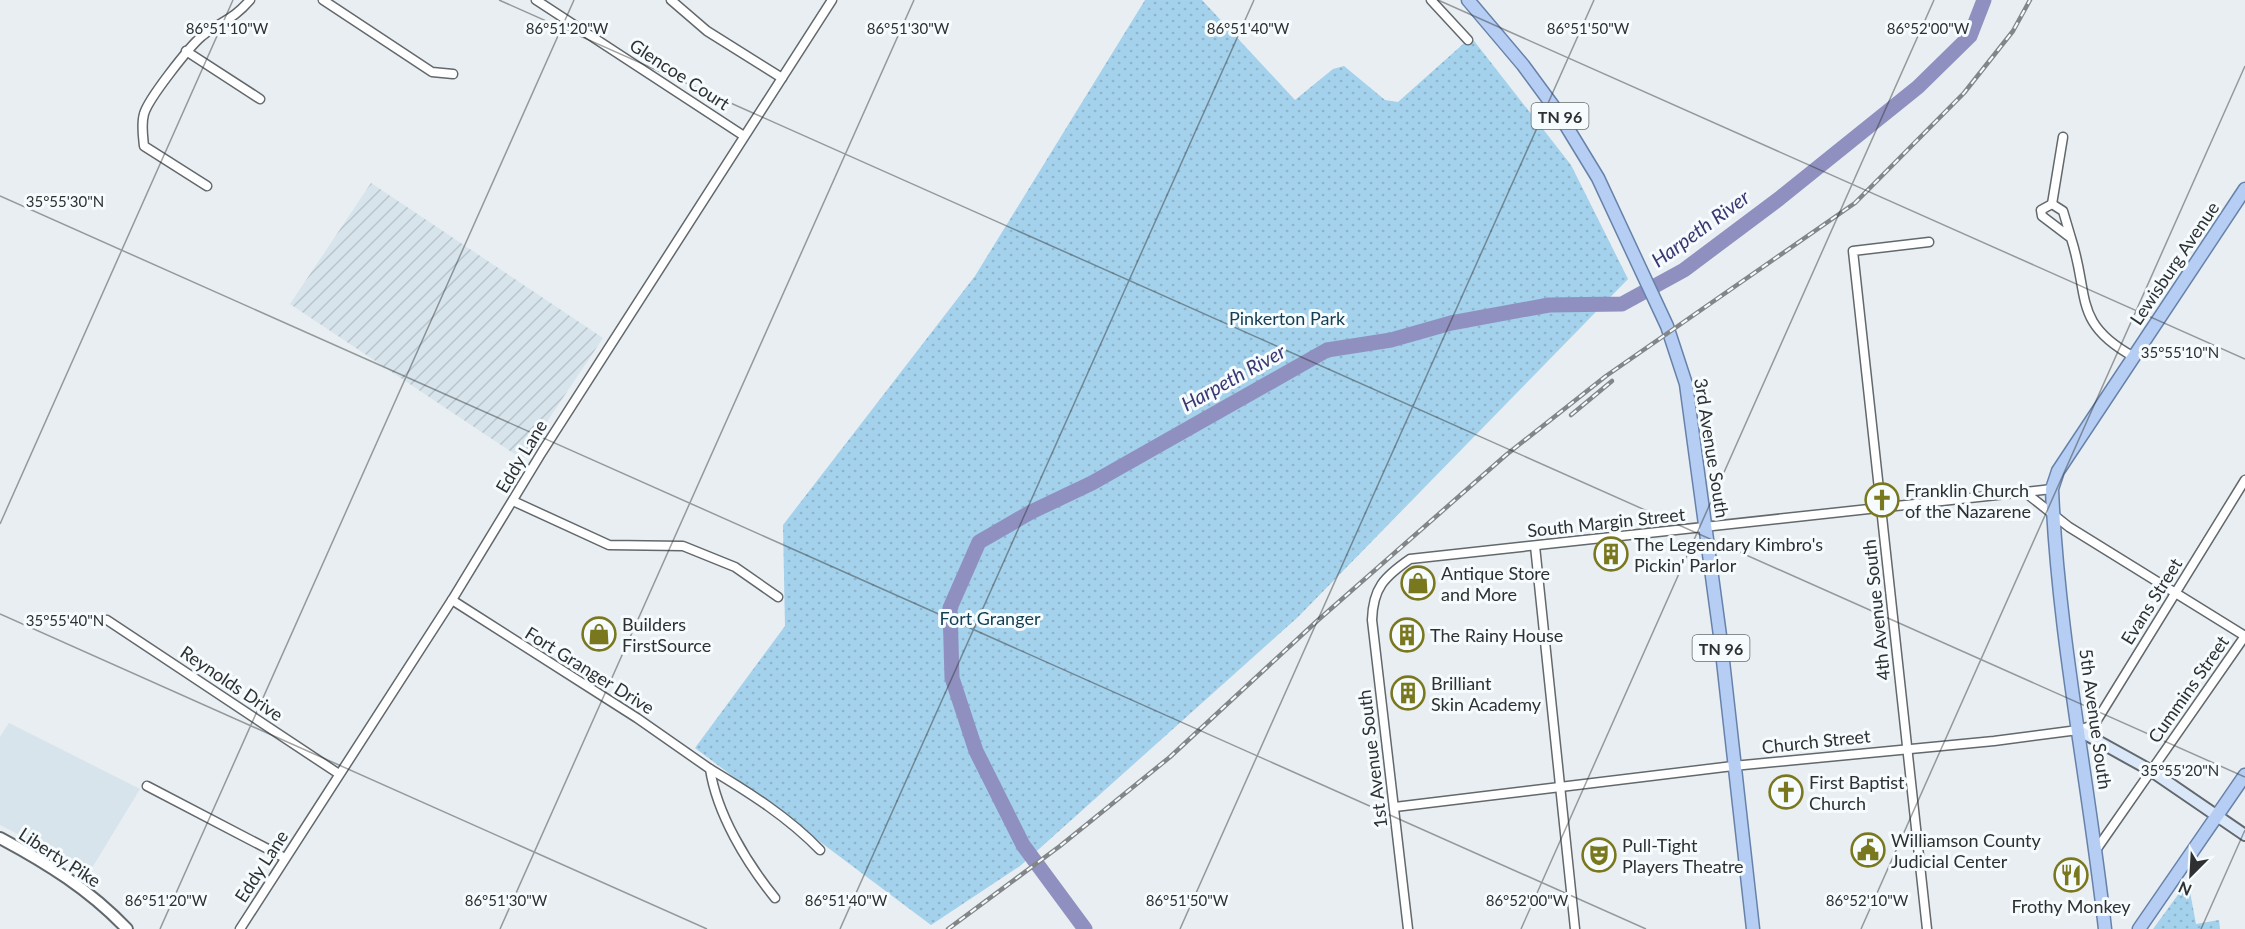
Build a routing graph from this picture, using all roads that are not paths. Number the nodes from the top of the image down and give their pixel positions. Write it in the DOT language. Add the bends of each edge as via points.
graph roads {
  1 [pos="249,0"];
  2 [pos="323,0"];
  3 [pos="536,0"];
  4 [pos="670,0"];
  5 [pos="832,0"];
  6 [pos="1431,0"];
  7 [pos="1468,0"];
  8 [pos="1468,40"];
  9 [pos="186,51"];
  10 [pos="453,74"];
  11 [pos="782,78"];
  12 [pos="260,99"];
  13 [pos="744,136"];
  14 [pos="2063,137"];
  15 [pos="207,186"];
  16 [pos="2245,189"];
  17 [pos="2052,204"];
  18 [pos="2072,238"];
  19 [pos="1929,242"];
  20 [pos="2134,357"];
  21 [pos="2245,480"];
  22 [pos="2052,489"];
  23 [pos="2026,493"];
  24 [pos="513,501"];
  25 [pos="1881,509"];
  26 [pos="2053,513"];
  27 [pos="1706,527"];
  28 [pos="1535,546"];
  29 [pos="1380,586"];
  30 [pos="2176,592"];
  31 [pos="778,597"];
  32 [pos="452,600"];
  33 [pos="107,620"];
  34 [pos="2245,636"];
  35 [pos="2078,730"];
  36 [pos="1908,748"];
  37 [pos="1733,766"];
  38 [pos="710,769"];
  39 [pos="2150,770"];
  40 [pos="339,774"];
  41 [pos="2245,775"];
  42 [pos="147,786"];
  43 [pos="1560,787"];
  44 [pos="1395,807"];
  45 [pos="2218,814"];
  46 [pos="2245,835"];
  47 [pos="0,838"];
  48 [pos="820,850"];
  49 [pos="2097,850"];
  50 [pos="285,858"];
  51 [pos="775,898"];
  52 [pos="127,929"];
  53 [pos="240,929"];
  54 [pos="1408,929"];
  55 [pos="1575,929"];
  56 [pos="1753,929"];
  57 [pos="1927,929"];
  58 [pos="2105,929"];
  59 [pos="2139,929"];
  1 -- 9 [label="street" via="235,17 215,27"];
  2 -- 10 [label="street" via="432,72"];
  3 -- 13 [label="street, Glencoe Court"];
  4 -- 11 [label="street" via="707,31"];
  5 -- 11 [label="street, Eddy Lane"];
  6 -- 8 [label="street"];
  7 -- 27 [label="main road, 3rd Avenue South / TN 96" via="1559,114 1598,178 1668,329 1686,384"];
  9 -- 12 [label="street"];
  9 -- 15 [label="street" via="144,113 144,146"];
  11 -- 13 [label="street, Eddy Lane"];
  13 -- 24 [label="street, Eddy Lane"];
  14 -- 17 [label="street"];
  16 -- 20 [label="main road, Lewisburg Avenue"];
  17 -- 18 [label="street" via="2063,211"];
  17 -- 18 [label="street" via="2041,210 2042,216"];
  18 -- 20 [label="street" via="2088,316 2115,346"];
  19 -- 25 [label="street, 4th Avenue South" via="1853,251"];
  20 -- 22 [label="main road, Lewisburg Avenue" via="2058,471"];
  21 -- 30 [label="street, Evans Street"];
  22 -- 23 [label="street, South Margin Street"];
  22 -- 26 [label="main road, Lewisburg Avenue"];
  23 -- 25 [label="street, South Margin Street"];
  23 -- 26 [label="street"];
  24 -- 31 [label="street" via="609,545 684,546 735,567"];
  24 -- 32 [label="street, Eddy Lane"];
  25 -- 27 [label="street, South Margin Street"];
  25 -- 36 [label="street, 4th Avenue South"];
  26 -- 30 [label="street" via="2069,527"];
  26 -- 35 [label="main road, 5th Avenue South"];
  27 -- 28 [label="street, South Margin Street"];
  27 -- 37 [label="main road, 3rd Avenue South / TN 96"];
  28 -- 29 [label="street, South Margin Street" via="1410,559"];
  28 -- 43 [label="street"];
  29 -- 44 [label="street, 1st Avenue South" via="1373,602 1372,621"];
  30 -- 34 [label="street"];
  30 -- 35 [label="street, Evans Street" via="2094,725"];
  32 -- 38 [label="street, Fort Granger Drive" via="638,718"];
  32 -- 40 [label="street, Eddy Lane"];
  33 -- 40 [label="street, Reynolds Drive"];
  34 -- 39 [label="street, Cummins Street"];
  35 -- 36 [label="street, Church Street"];
  35 -- 39 [label="main road"];
  35 -- 49 [label="main road, 5th Avenue South"];
  36 -- 37 [label="street, Church Street"];
  36 -- 57 [label="street, 4th Avenue South"];
  37 -- 43 [label="street, Church Street"];
  37 -- 56 [label="main road, 3rd Avenue South / TN 96"];
  38 -- 48 [label="street, Fort Granger Drive" via="775,811"];
  38 -- 51 [label="street" via="713,790 731,829"];
  39 -- 45 [label="main road"];
  39 -- 49 [label="street, Cummins Street"];
  40 -- 50 [label="street, Eddy Lane"];
  41 -- 45 [label="main road"];
  42 -- 50 [label="street"];
  43 -- 44 [label="street, Church Street"];
  43 -- 55 [label="street"];
  44 -- 54 [label="street, 1st Avenue South"];
  45 -- 46 [label="main road"];
  45 -- 59 [label="main road"];
  47 -- 52 [label="street, Liberty Pike" via="77,884"];
  49 -- 58 [label="main road, 5th Avenue South"];
  50 -- 53 [label="street, Eddy Lane"];
}
